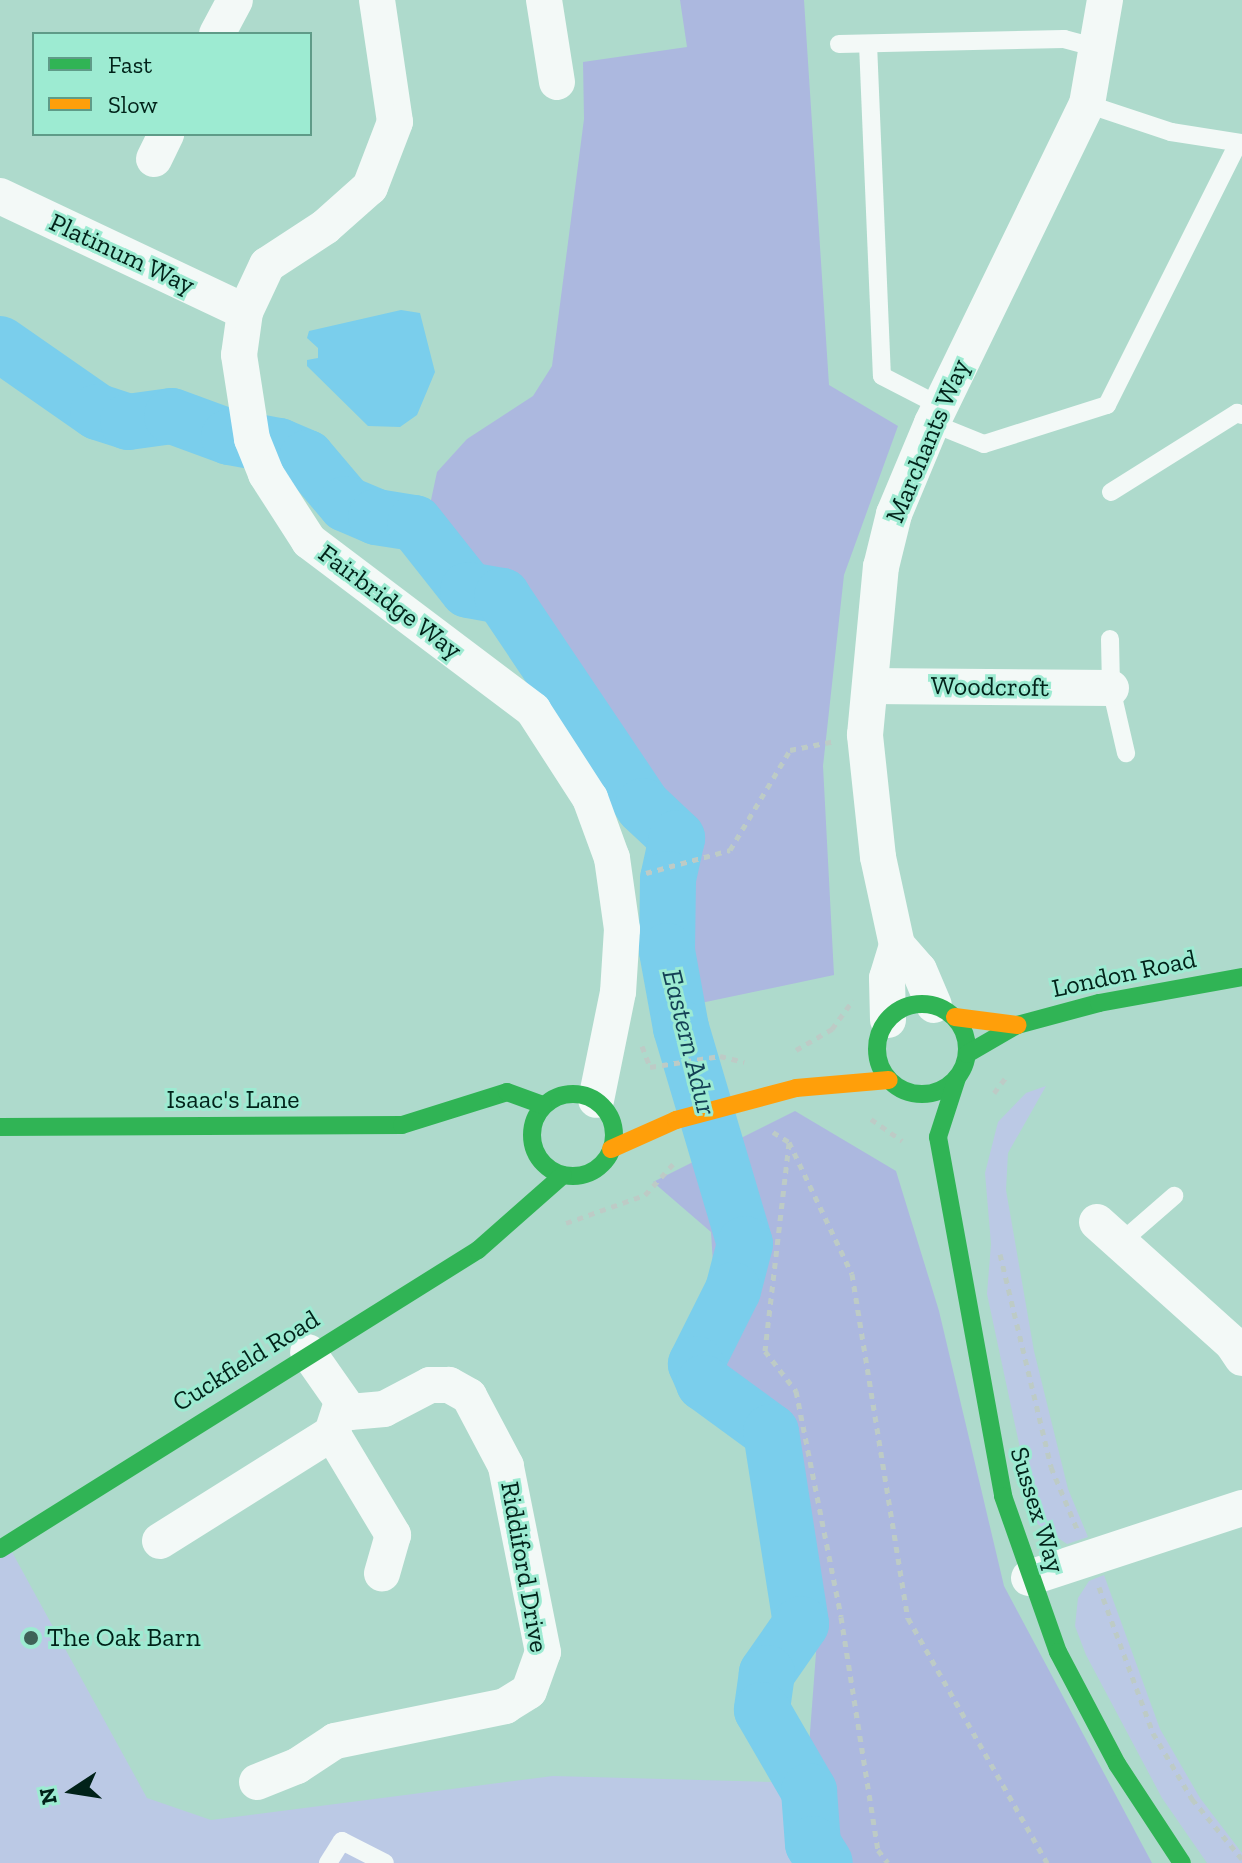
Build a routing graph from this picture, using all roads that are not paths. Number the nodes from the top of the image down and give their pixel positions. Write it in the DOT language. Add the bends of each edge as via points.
graph roads {
  1 [pos="377,0"];
  2 [pos="544,0"];
  3 [pos="1105,0"];
  4 [pos="839,44"];
  5 [pos="868,44"];
  6 [pos="1098,48"];
  7 [pos="557,82"];
  8 [pos="1087,104"];
  9 [pos="1240,143"];
  10 [pos="0,196"];
  11 [pos="245,312"];
  12 [pos="936,414"];
  13 [pos="1242,415"];
  14 [pos="1111,492"];
  15 [pos="1110,639"];
  16 [pos="870,686"];
  17 [pos="1111,688"];
  18 [pos="1126,753"];
  19 [pos="897,945"];
  20 [pos="1242,977"];
  21 [pos="944,1011"];
  22 [pos="1017,1025"];
  23 [pos="884,1026"];
  24 [pos="856,1049"];
  25 [pos="967,1054"];
  26 [pos="832,1064"];
  27 [pos="957,1078"];
  28 [pos="889,1080"];
  29 [pos="796,1088"];
  30 [pos="919,1094"];
  31 [pos="578,1102"];
  32 [pos="465,1109"];
  33 [pos="492,1117"];
  34 [pos="676,1120"];
  35 [pos="0,1127"];
  36 [pos="938,1137"];
  37 [pos="611,1149"];
  38 [pos="543,1163"];
  39 [pos="563,1175"];
  40 [pos="1174,1196"];
  41 [pos="518,1216"];
  42 [pos="1108,1232"];
  43 [pos="1239,1346"];
  44 [pos="308,1352"];
  45 [pos="337,1419"];
  46 [pos="1242,1508"];
  47 [pos="160,1541"];
  48 [pos="0,1549"];
  49 [pos="382,1573"];
  50 [pos="1029,1578"];
  51 [pos="257,1782"];
  52 [pos="328,1863"];
  53 [pos="385,1863"];
  54 [pos="1182,1863"];
  1 -- 11 [label="street, Fairbridge Way" via="395,122 370,187 325,227 267,265"];
  2 -- 7 [label="street"];
  3 -- 6 [label="street, Marchants Way"];
  4 -- 5 [label="lane"];
  5 -- 6 [label="lane" via="1064,39"];
  5 -- 12 [label="lane" via="882,376"];
  6 -- 8 [label="street, Marchants Way"];
  8 -- 9 [label="lane" via="1171,132"];
  8 -- 12 [label="street, Marchants Way"];
  9 -- 12 [label="lane" via="1107,405 984,444"];
  10 -- 11 [label="street, Platinum Way"];
  11 -- 31 [label="street, Fairbridge Way" via="239,355 248,410 266,474 309,541 533,710 573,768 601,822 620,903 621,969 608,1038"];
  12 -- 16 [label="street, Marchants Way" via="894,514 881,567"];
  13 -- 14 [label="lane" via="1237,413"];
  15 -- 17 [label="lane"];
  16 -- 17 [label="street, Woodcroft"];
  16 -- 19 [label="street, Marchants Way" via="865,735 878,857"];
  17 -- 18 [label="lane"];
  19 -- 21 [label="street, Marchants Way"];
  19 -- 23 [label="street, Marchants Way" via="887,978"];
  20 -- 22 [label="main road, London Road" via="1099,1003"];
  21 -- 22 [label="main road, London Road"];
  21 -- 23 [label="main road" via="909,1007"];
  21 -- 25 [label="main road" via="967,1041"];
  22 -- 25 [label="main road, London Road"];
  23 -- 24 [label="main road"];
  23 -- 28 [label="main road" via="880,1066"];
  25 -- 27 [label="main road"];
  26 -- 29 [label="main road"];
  27 -- 30 [label="main road" via="946,1088"];
  27 -- 36 [label="main road, Sussex Way"];
  28 -- 29 [label="main road"];
  28 -- 30 [label="main road"];
  29 -- 34 [label="main road"];
  30 -- 36 [label="main road, Sussex Way" via="925,1125"];
  31 -- 32 [label="main road, Isaac's Lane" via="507,1092"];
  31 -- 34 [label="main road"];
  31 -- 37 [label="main road" via="614,1135"];
  31 -- 38 [label="main road" via="525,1127"];
  32 -- 33 [label="main road"];
  32 -- 35 [label="main road, Isaac's Lane" via="402,1125"];
  34 -- 37 [label="main road"];
  36 -- 50 [label="main road, Sussex Way" via="987,1431"];
  37 -- 39 [label="main road" via="592,1171"];
  38 -- 39 [label="main road"];
  38 -- 41 [label="main road, Cuckfield Road"];
  39 -- 41 [label="main road, Cuckfield Road"];
  40 -- 42 [label="lane"];
  41 -- 44 [label="main road, Cuckfield Road" via="478,1250"];
  42 -- 43 [label="street"];
  44 -- 45 [label="street"];
  44 -- 48 [label="main road, Cuckfield Road"];
  45 -- 47 [label="street"];
  45 -- 49 [label="street" via="393,1535"];
  45 -- 51 [label="street, Riddiford Drive" via="350,1412 372,1413 430,1385 449,1385 469,1396 506,1466 543,1652 540,1667 529,1691 505,1706 335,1741 297,1766"];
  46 -- 50 [label="street"];
  50 -- 54 [label="main road, Sussex Way" via="1083,1703"];
  52 -- 53 [label="lane" via="342,1841"];
}
